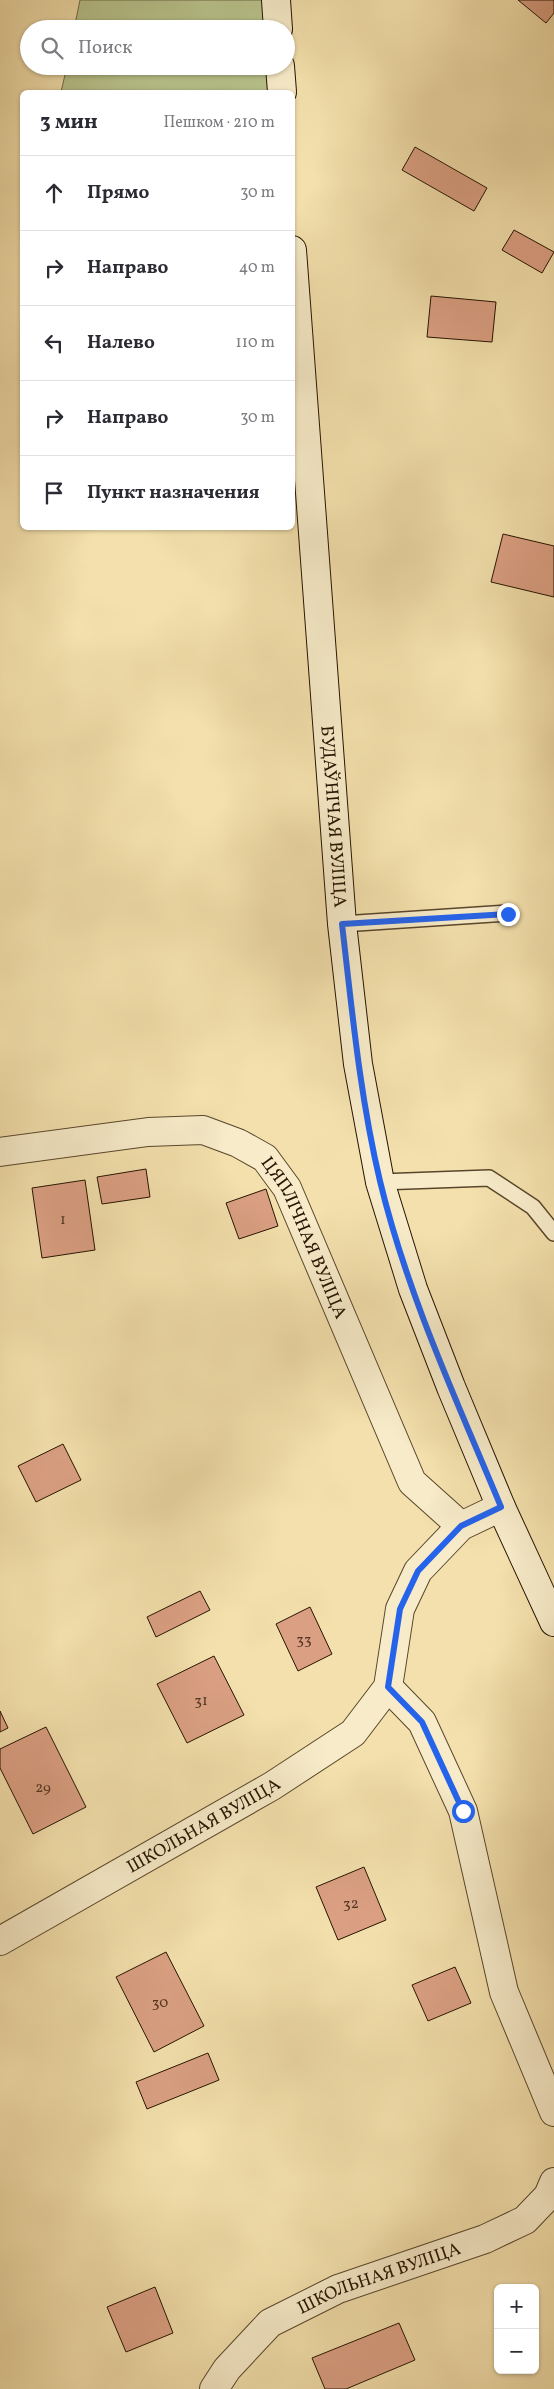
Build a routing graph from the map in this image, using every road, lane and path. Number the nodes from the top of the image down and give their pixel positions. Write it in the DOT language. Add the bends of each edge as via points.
graph roads {
  1 [pos="276,0"];
  2 [pos="277,20"];
  3 [pos="281,75"];
  4 [pos="282,90"];
  5 [pos="295,290"];
  6 [pos="508,914"];
  7 [pos="342,924"];
  8 [pos="0,1152"];
  9 [pos="380,1182"];
  10 [pos="554,1233"];
  11 [pos="501,1507"];
  12 [pos="461,1526"];
  13 [pos="554,1622"];
  14 [pos="388,1687"];
  15 [pos="0,1941"];
  16 [pos="554,2112"];
  17 [pos="554,2182"];
  18 [pos="214,2389"];
  1 -- 2 [label="street"];
  3 -- 4 [label="street"];
  5 -- 7 [label="street, БУДАЎНІЧАЯ ВУЛІЦА"];
  6 -- 7 [label="lane"];
  7 -- 9 [label="street, БУДАЎНІЧАЯ ВУЛІЦА" via="358,1064"];
  8 -- 12 [label="street, ЦЯПЛІЧНАЯ ВУЛІЦА" via="148,1132 203,1130 238,1143 265,1158 288,1188 412,1482"];
  9 -- 10 [label="lane" via="488,1178 533,1207"];
  9 -- 11 [label="street, БУДАЎНІЧАЯ ВУЛІЦА" via="413,1289"];
  11 -- 12 [label="street, ШКОЛЬНАЯ ВУЛІЦА"];
  11 -- 13 [label="street, БУДАЎНІЧАЯ ВУЛІЦА"];
  12 -- 14 [label="street, ШКОЛЬНАЯ ВУЛІЦА" via="418,1571 400,1609"];
  14 -- 15 [label="street, ШКОЛЬНАЯ ВУЛІЦА" via="353,1732 272,1786"];
  14 -- 16 [label="street" via="422,1722 463,1811 504,1992"];
  17 -- 18 [label="street, ШКОЛЬНАЯ ВУЛІЦА" via="548,2196 526,2220 485,2239 338,2289 270,2323 227,2369"];
}
